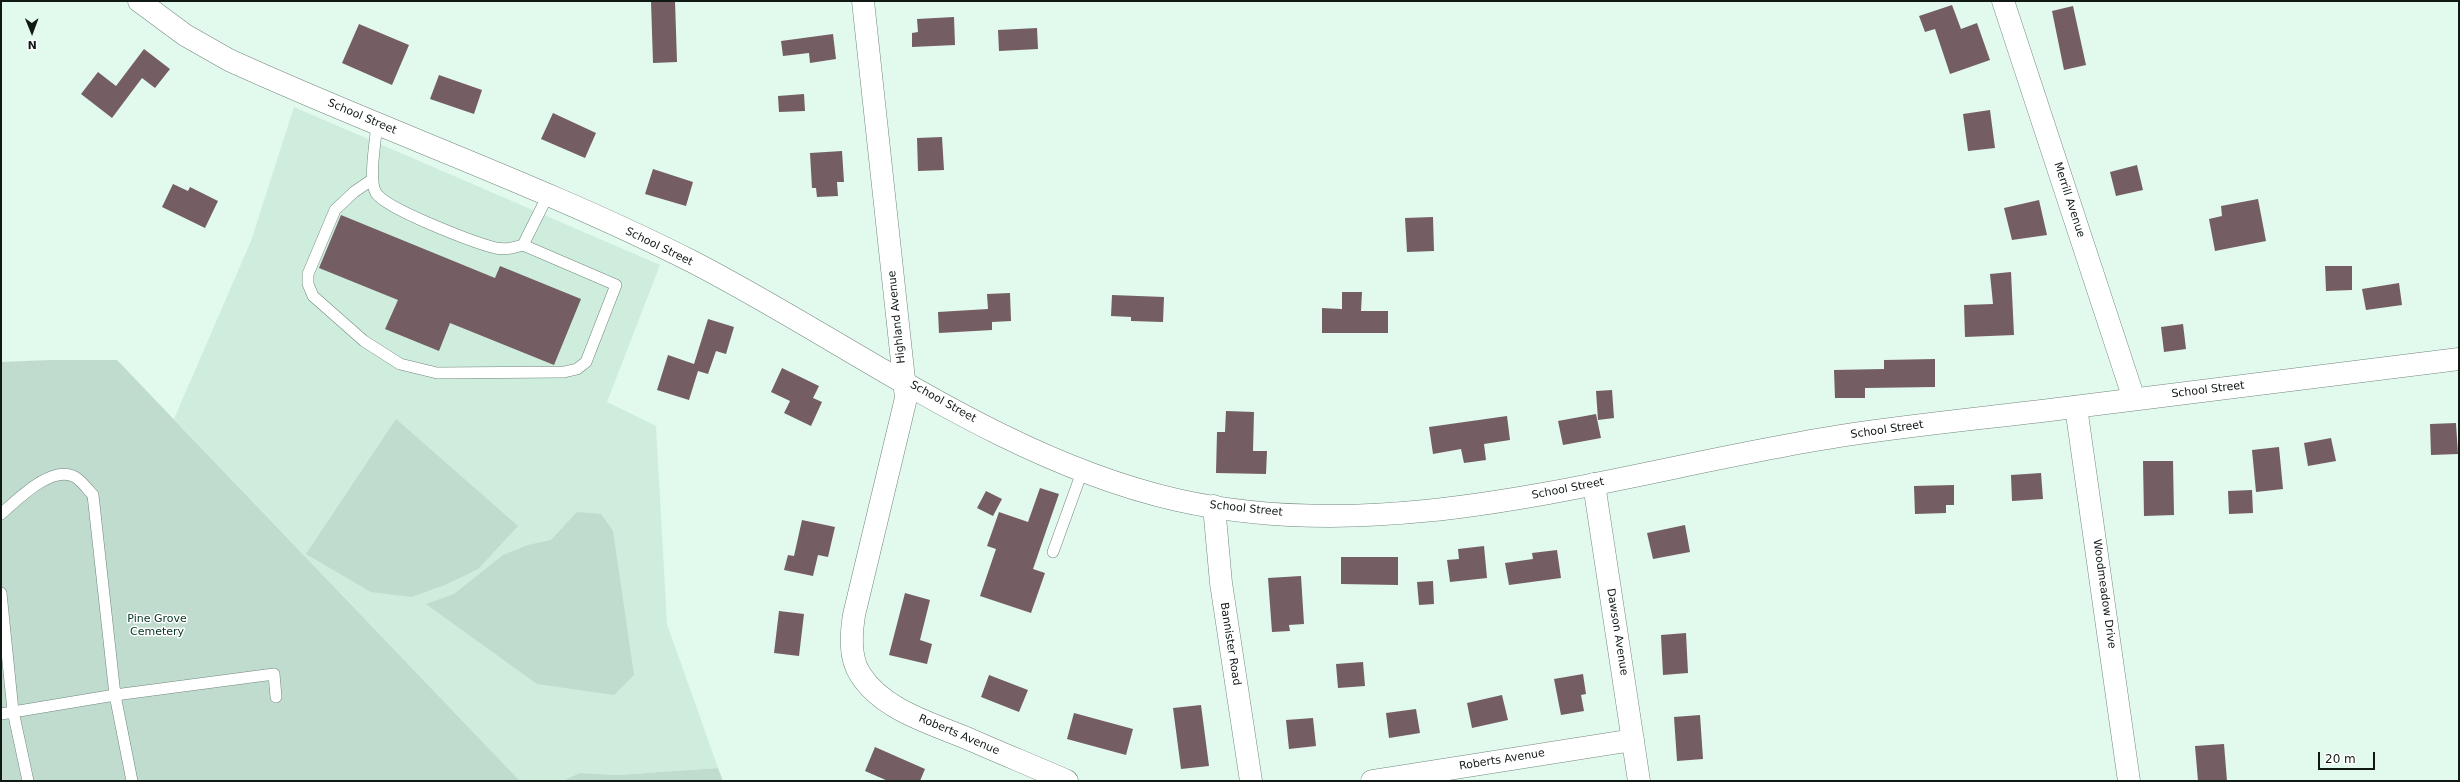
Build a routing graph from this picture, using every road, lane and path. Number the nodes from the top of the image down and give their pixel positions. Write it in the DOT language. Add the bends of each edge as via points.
graph roads {
  1 [pos="139,1"];
  2 [pos="864,1"];
  3 [pos="2003,1"];
  4 [pos="377,123"];
  5 [pos="373,179"];
  6 [pos="548,195"];
  7 [pos="523,245"];
  8 [pos="2459,359"];
  9 [pos="904,381"];
  10 [pos="2134,399"];
  11 [pos="2076,407"];
  12 [pos="1082,470"];
  13 [pos="1594,484"];
  14 [pos="1214,506"];
  15 [pos="1,514"];
  16 [pos="1053,552"];
  17 [pos="1,593"];
  18 [pos="860,674"];
  19 [pos="115,695"];
  20 [pos="276,697"];
  21 [pos="14,711"];
  22 [pos="1,714"];
  23 [pos="1633,740"];
  24 [pos="28,781"];
  25 [pos="132,781"];
  26 [pos="1067,781"];
  27 [pos="1251,781"];
  28 [pos="1372,781"];
  29 [pos="1639,781"];
  30 [pos="2129,781"];
  1 -- 4 [label="street, School Street" via="185,35 229,60"];
  2 -- 9 [label="street, Highland Avenue"];
  3 -- 10 [label="street, Merrill Avenue"];
  4 -- 5 [label="lane"];
  4 -- 6 [label="street, School Street"];
  5 -- 7 [label="lane" via="376,193 398,209 480,244 509,249"];
  5 -- 7 [label="lane" via="335,210 308,274 308,284 313,296 364,342 400,364 437,373 564,372 577,369 586,362 616,284"];
  6 -- 7 [label="lane"];
  6 -- 9 [label="street, School Street" via="690,261"];
  8 -- 10 [label="street, School Street"];
  9 -- 12 [label="street, School Street" via="992,429"];
  9 -- 18 [label="street, Highland Avenue" via="906,398 901,423 852,626 852,651"];
  10 -- 11 [label="street, School Street"];
  11 -- 13 [label="street, School Street" via="1837,437"];
  11 -- 30 [label="street, Woodmeadow Drive"];
  12 -- 14 [label="street, School Street" via="1134,488"];
  12 -- 16 [label="lane"];
  13 -- 14 [label="street, School Street" via="1487,503 1370,514 1303,514"];
  13 -- 23 [label="street, Dawson Avenue"];
  14 -- 27 [label="street, Bannister Road" via="1223,599"];
  15 -- 19 [label="lane" via="24,493 56,474 75,477 93,495"];
  17 -- 21 [label="lane"];
  18 -- 26 [label="street, Roberts Avenue" via="872,689 901,710"];
  19 -- 20 [label="lane" via="274,674"];
  19 -- 21 [label="lane"];
  19 -- 25 [label="lane"];
  21 -- 22 [label="lane"];
  21 -- 24 [label="lane"];
  23 -- 28 [label="street, Roberts Avenue"];
  23 -- 29 [label="street, Dawson Avenue"];
}
